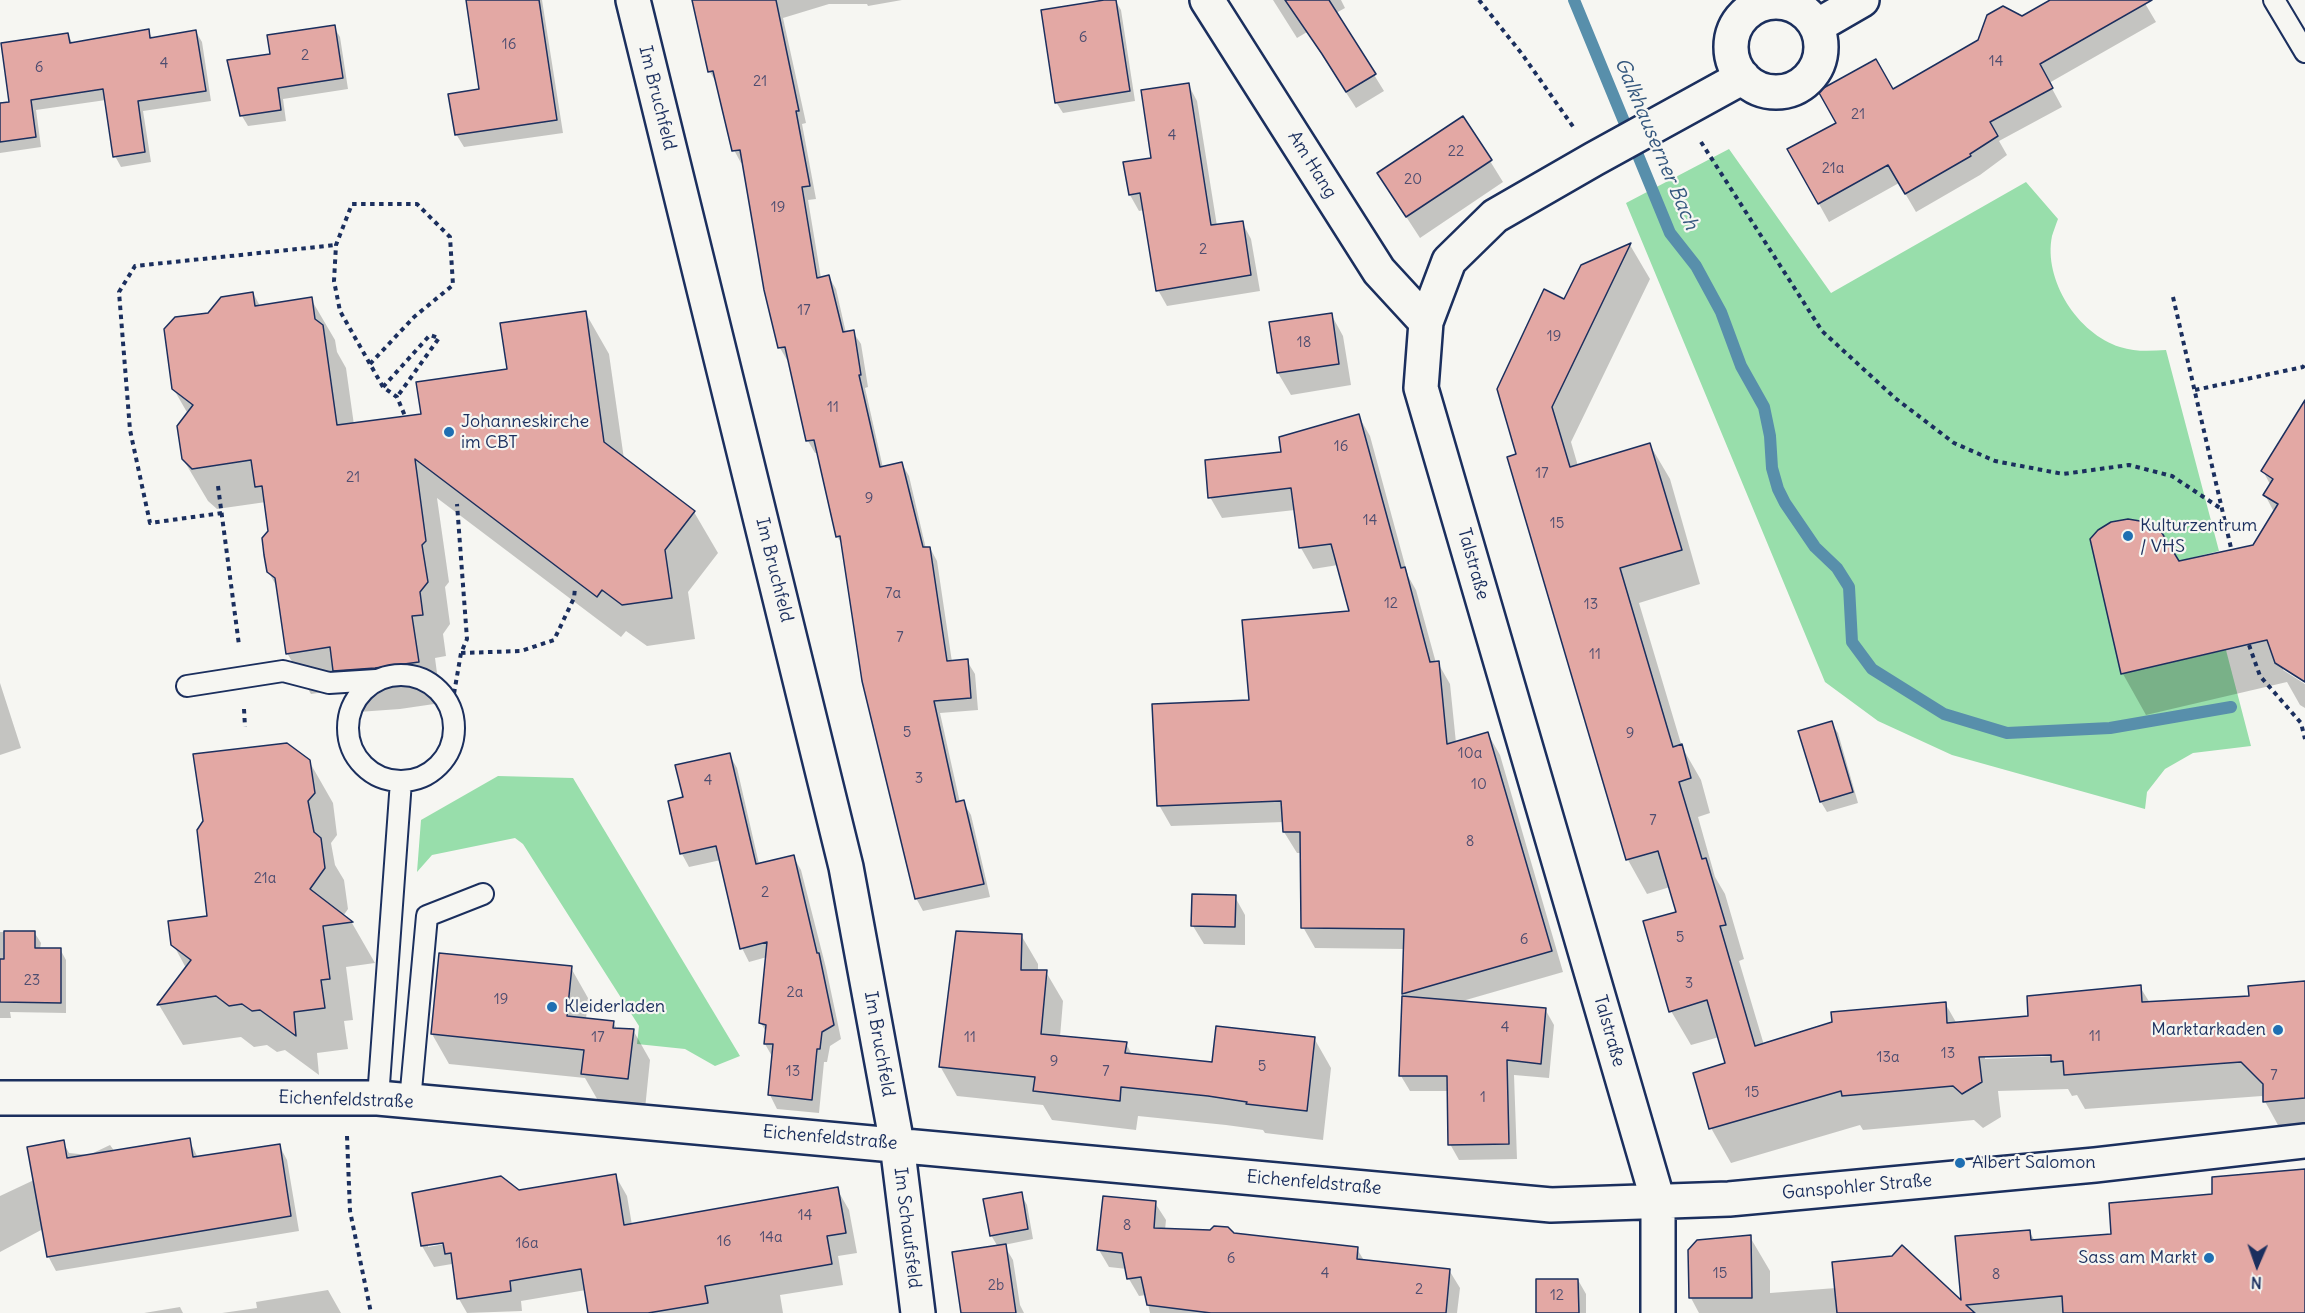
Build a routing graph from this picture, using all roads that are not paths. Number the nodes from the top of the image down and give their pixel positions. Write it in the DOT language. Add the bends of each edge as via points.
graph roads {
  1 [pos="633,0"];
  2 [pos="1208,0"];
  3 [pos="1862,0"];
  4 [pos="2274,0"];
  5 [pos="1752,4"];
  6 [pos="1817,26"];
  7 [pos="2305,52"];
  8 [pos="1743,77"];
  9 [pos="1426,322"];
  10 [pos="376,680"];
  11 [pos="187,686"];
  12 [pos="400,781"];
  13 [pos="483,894"];
  14 [pos="0,1098"];
  15 [pos="394,1099"];
  16 [pos="2305,1141"];
  17 [pos="897,1144"];
  18 [pos="1658,1202"];
  19 [pos="918,1313"];
  20 [pos="1658,1313"];
  1 -- 17 [label="street, Im Bruchfeld" via="846,867"];
  2 -- 9 [label="street, Am Hang" via="1379,271"];
  3 -- 6 [label="street"];
  4 -- 7 [label="lane"];
  5 -- 6 [label="street" via="1789,3 1808,13"];
  5 -- 8 [label="street" via="1732,37 1731,52"];
  6 -- 8 [label="street" via="1821,55 1809,79 1776,92 1755,87"];
  8 -- 9 [label="street, Talstraße" via="1495,216 1449,261"];
  9 -- 18 [label="street, Talstraße" via="1421,388"];
  10 -- 11 [label="lane" via="329,683 283,671"];
  10 -- 12 [label="lane" via="351,710 347,729 353,751 363,766 382,778"];
  10 -- 12 [label="lane" via="404,675 422,679 442,694 451,711 454,732 449,750 437,767 421,777"];
  12 -- 15 [label="lane"];
  13 -- 15 [label="lane" via="427,915"];
  14 -- 15 [label="street, Eichenfeldstraße"];
  15 -- 17 [label="street, Eichenfeldstraße"];
  16 -- 18 [label="street, Ganspohler Straße" via="2072,1168"];
  17 -- 18 [label="street, Eichenfeldstraße" via="1551,1205"];
  17 -- 19 [label="street, Im Schaufsfeld"];
  18 -- 20 [label="street, Talstraße"];
}
